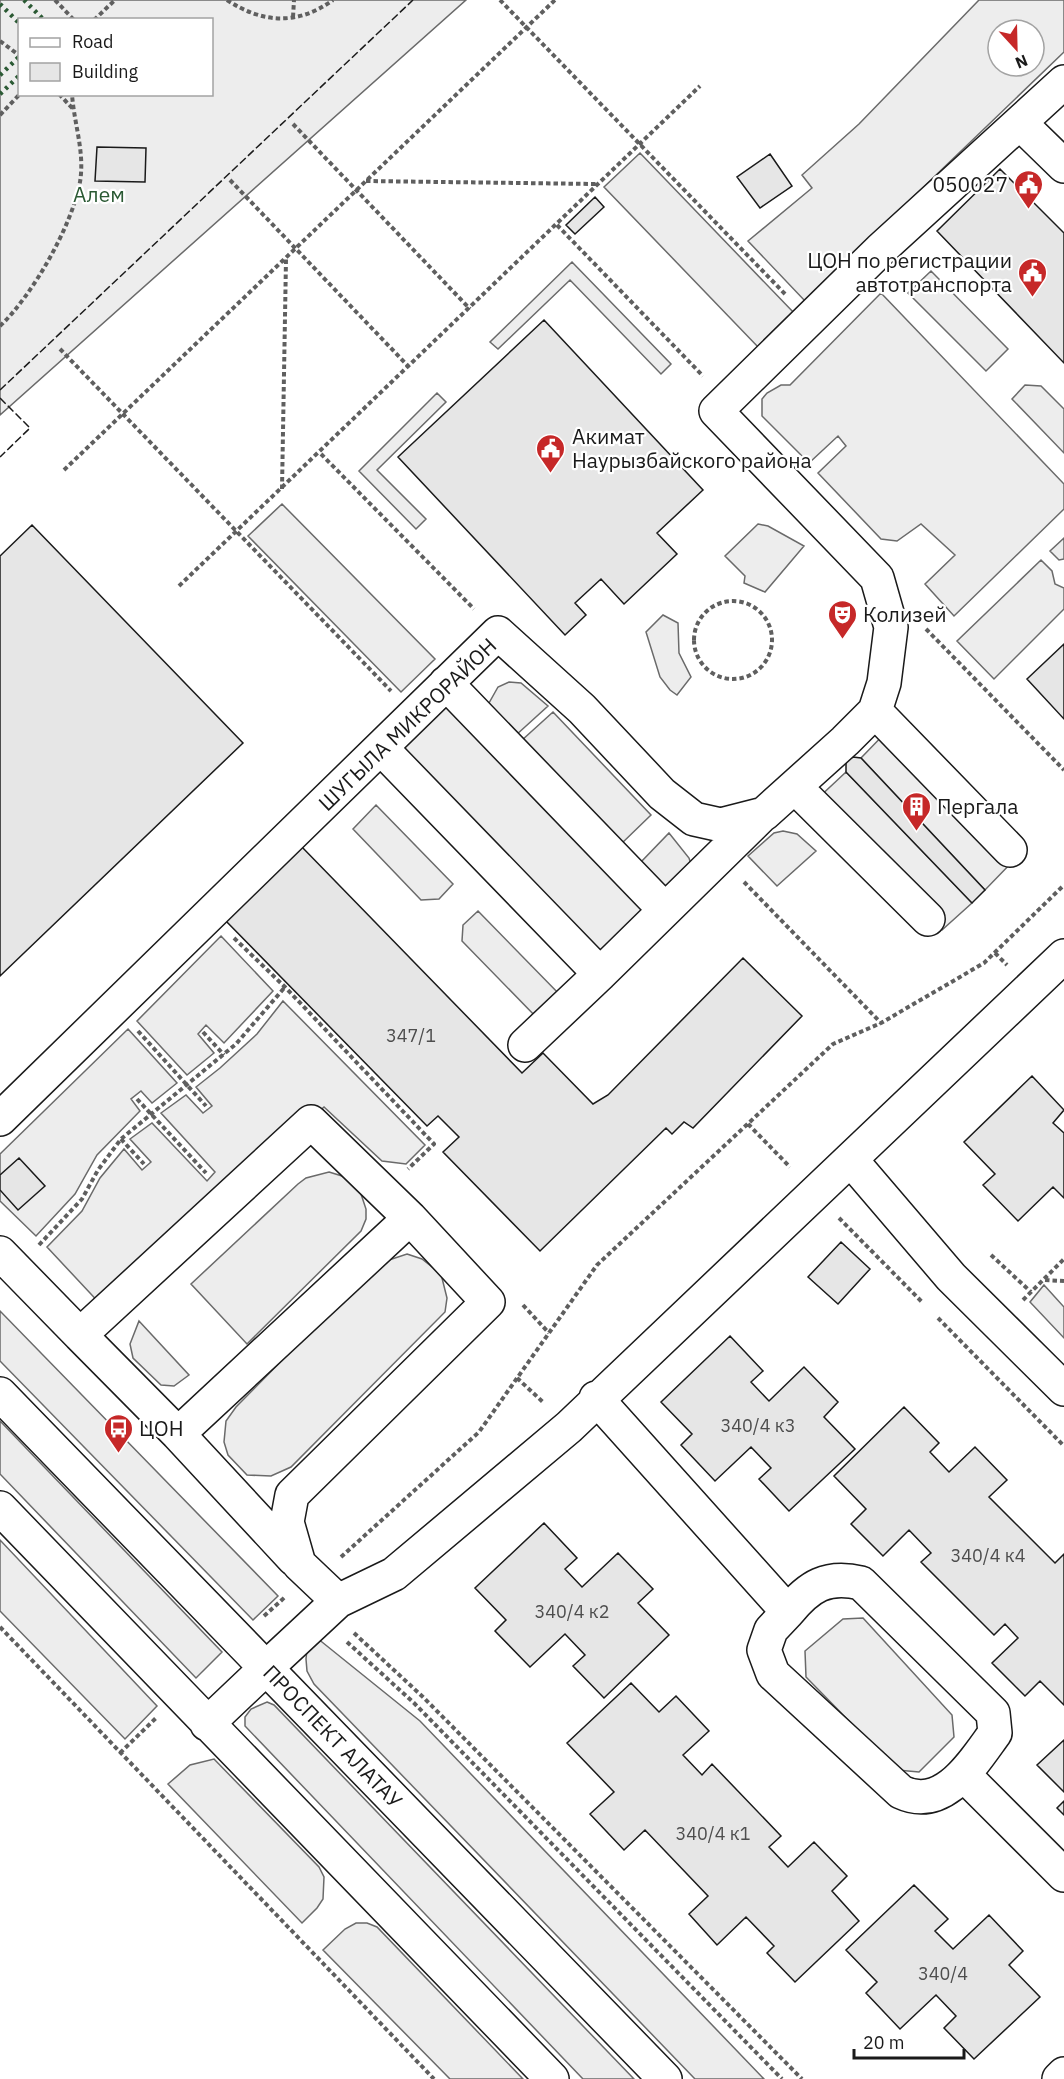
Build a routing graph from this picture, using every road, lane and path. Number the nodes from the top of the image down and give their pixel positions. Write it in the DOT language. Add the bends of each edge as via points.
graph roads {
  1 [pos="55,0"];
  2 [pos="115,0"];
  3 [pos="227,0"];
  4 [pos="294,0"];
  5 [pos="333,0"];
  6 [pos="500,0"];
  7 [pos="555,0"];
  8 [pos="72,18"];
  9 [pos="96,18"];
  10 [pos="293,18"];
  11 [pos="527,27"];
  12 [pos="0,41"];
  13 [pos="18,54"];
  14 [pos="1064,82"];
  15 [pos="700,86"];
  16 [pos="18,96"];
  17 [pos="61,96"];
  18 [pos="72,96"];
  19 [pos="73,110"];
  20 [pos="0,115"];
  21 [pos="1020,123"];
  22 [pos="293,124"];
  23 [pos="641,143"];
  24 [pos="1064,166"];
  25 [pos="230,180"];
  26 [pos="366,181"];
  27 [pos="598,184"];
  28 [pos="356,191"];
  29 [pos="557,225"];
  30 [pos="295,250"];
  31 [pos="286,258"];
  32 [pos="470,309"];
  33 [pos="809,320"];
  34 [pos="0,326"];
  35 [pos="60,350"];
  36 [pos="409,367"];
  37 [pos="727,400"];
  38 [pos="123,415"];
  39 [pos="321,454"];
  40 [pos="64,470"];
  41 [pos="282,490"];
  42 [pos="237,532"];
  43 [pos="179,586"];
  44 [pos="926,628"];
  45 [pos="498,633"];
  46 [pos="749,676"];
  47 [pos="446,683"];
  48 [pos="875,711"];
  49 [pos="415,715"];
  50 [pos="381,748"];
  51 [pos="1064,770"];
  52 [pos="795,787"];
  53 [pos="764,814"];
  54 [pos="1010,850"];
  55 [pos="720,857"];
  56 [pos="1064,885"];
  57 [pos="665,910"];
  58 [pos="928,920"];
  59 [pos="227,932"];
  60 [pos="1058,973"];
  61 [pos="600,974"];
  62 [pos="285,987"];
  63 [pos="116,1007"];
  64 [pos="881,1023"];
  65 [pos="203,1032"];
  66 [pos="525,1045"];
  67 [pos="224,1055"];
  68 [pos="186,1084"];
  69 [pos="137,1099"];
  70 [pos="206,1106"];
  71 [pos="151,1113"];
  72 [pos="0,1119"];
  73 [pos="748,1124"];
  74 [pos="121,1139"];
  75 [pos="851,1160"];
  76 [pos="144,1164"];
  77 [pos="384,1193"];
  78 [pos="815,1193"];
  79 [pos="229,1198"];
  80 [pos="410,1218"];
  81 [pos="34,1249"];
  82 [pos="0,1253"];
  83 [pos="992,1254"];
  84 [pos="1064,1259"];
  85 [pos="1044,1280"];
  86 [pos="1064,1281"];
  87 [pos="1031,1292"];
  88 [pos="1020,1304"];
  89 [pos="80,1335"];
  90 [pos="1064,1389"];
  91 [pos="0,1394"];
  92 [pos="597,1398"];
  93 [pos="178,1434"];
  94 [pos="0,1508"];
  95 [pos="315,1594"];
  96 [pos="788,1612"];
  97 [pos="263,1617"];
  98 [pos="0,1627"];
  99 [pos="266,1668"];
  100 [pos="163,1711"];
  101 [pos="207,1724"];
  102 [pos="120,1753"];
  103 [pos="963,1775"];
  104 [pos="1064,1875"];
  105 [pos="1064,2074"];
  106 [pos="434,2079"];
  107 [pos="552,2079"];
  108 [pos="665,2079"];
  109 [pos="782,2079"];
  110 [pos="802,2079"];
  111 [pos="1059,2079"];
  1 -- 8 [label="path"];
  2 -- 9 [label="path"];
  3 -- 10 [label="path" via="272,20"];
  4 -- 10 [label="path"];
  5 -- 10 [label="path"];
  6 -- 11 [label="path"];
  7 -- 11 [label="path"];
  11 -- 23 [label="path"];
  11 -- 26 [label="path"];
  12 -- 13 [label="path"];
  14 -- 21 [label="street"];
  15 -- 23 [label="path"];
  16 -- 20 [label="path"];
  17 -- 19 [label="path"];
  18 -- 19 [label="path"];
  19 -- 34 [label="path" via="81,147 80,182 39,274 13,315"];
  21 -- 24 [label="street"];
  21 -- 33 [label="street"];
  22 -- 28 [label="path"];
  23 -- 27 [label="path"];
  23 -- 33 [label="path"];
  25 -- 30 [label="path"];
  26 -- 27 [label="path"];
  26 -- 28 [label="path"];
  27 -- 29 [label="path"];
  28 -- 30 [label="path"];
  28 -- 32 [label="path"];
  29 -- 32 [label="path"];
  29 -- 37 [label="path"];
  30 -- 31 [label="path"];
  30 -- 36 [label="path"];
  31 -- 38 [label="path"];
  31 -- 41 [label="path"];
  32 -- 36 [label="path"];
  33 -- 37 [label="street"];
  35 -- 38 [label="path"];
  36 -- 39 [label="path"];
  37 -- 48 [label="street, ШУГЫЛА МИКРОРАЙОН" via="716,411 877,578 891,627 884,683"];
  38 -- 40 [label="path"];
  38 -- 42 [label="path"];
  39 -- 41 [label="path"];
  39 -- 45 [label="path"];
  41 -- 42 [label="path"];
  42 -- 43 [label="path"];
  42 -- 49 [label="path"];
  44 -- 51 [label="path"];
  45 -- 47 [label="street, ШУГЫЛА МИКРОРАЙОН"];
  45 -- 53 [label="street, ШУГЫЛА МИКРОРАЙОН" via="582,709 662,794 694,819 721,825"];
  46 -- 46 [label="path" via="768,658 772,640 768,621 749,605 737,602 713,607 697,626 696,651 702,663 723,678"];
  47 -- 49 [label="street, ШУГЫЛА МИКРОРАЙОН"];
  47 -- 57 [label="street"];
  48 -- 52 [label="street, ШУГЫЛА МИКРОРАЙОН"];
  48 -- 54 [label="street"];
  49 -- 50 [label="street, ШУГЫЛА МИКРОРАЙОН"];
  50 -- 61 [label="street"];
  50 -- 63 [label="street, ШУГЫЛА МИКРОРАЙОН"];
  52 -- 53 [label="street, ШУГЫЛА МИКРОРАЙОН"];
  52 -- 58 [label="street"];
  53 -- 55 [label="street"];
  55 -- 57 [label="street"];
  55 -- 64 [label="path"];
  56 -- 64 [label="path" via="984,963"];
  57 -- 61 [label="street"];
  59 -- 62 [label="path"];
  60 -- 75 [label="street"];
  61 -- 66 [label="street"];
  62 -- 67 [label="path"];
  62 -- 77 [label="path" via="434,1144"];
  63 -- 68 [label="path"];
  63 -- 72 [label="street, ШУГЫЛА МИКРОРАЙОН"];
  64 -- 73 [label="path" via="833,1044"];
  65 -- 67 [label="path"];
  67 -- 68 [label="path"];
  68 -- 70 [label="path"];
  68 -- 71 [label="path"];
  69 -- 71 [label="path"];
  71 -- 74 [label="path"];
  71 -- 79 [label="path"];
  73 -- 78 [label="path"];
  73 -- 95 [label="path" via="597,1265 479,1432"];
  74 -- 76 [label="path"];
  74 -- 81 [label="path" via="82,1199"];
  75 -- 78 [label="street"];
  75 -- 90 [label="street" via="951,1277"];
  77 -- 79 [label="street" via="311,1122"];
  77 -- 80 [label="street"];
  78 -- 92 [label="street"];
  79 -- 89 [label="street"];
  80 -- 93 [label="street"];
  80 -- 95 [label="street" via="488,1302 292,1495 287,1522"];
  82 -- 89 [label="street"];
  83 -- 87 [label="path"];
  84 -- 85 [label="path"];
  85 -- 86 [label="path"];
  85 -- 87 [label="path"];
  87 -- 88 [label="path"];
  89 -- 93 [label="street"];
  91 -- 99 [label="street, ПРОСПЕКТ АЛАТАУ"];
  92 -- 95 [label="street" via="394,1574"];
  92 -- 96 [label="street"];
  93 -- 95 [label="street"];
  94 -- 101 [label="street"];
  95 -- 97 [label="path"];
  95 -- 99 [label="street"];
  95 -- 109 [label="path" via="414,1703"];
  95 -- 110 [label="path" via="423,1697"];
  96 -- 103 [label="street" via="771,1630 764,1650 773,1674 901,1792 915,1799 931,1797"];
  96 -- 103 [label="street" via="805,1592 831,1581 840,1578 861,1582 993,1713 995,1733"];
  98 -- 102 [label="path"];
  99 -- 101 [label="street"];
  99 -- 108 [label="street, ПРОСПЕКТ АЛАТАУ"];
  100 -- 102 [label="path"];
  101 -- 107 [label="street"];
  102 -- 106 [label="path"];
  103 -- 104 [label="street"];
  105 -- 111 [label="street"];
}
